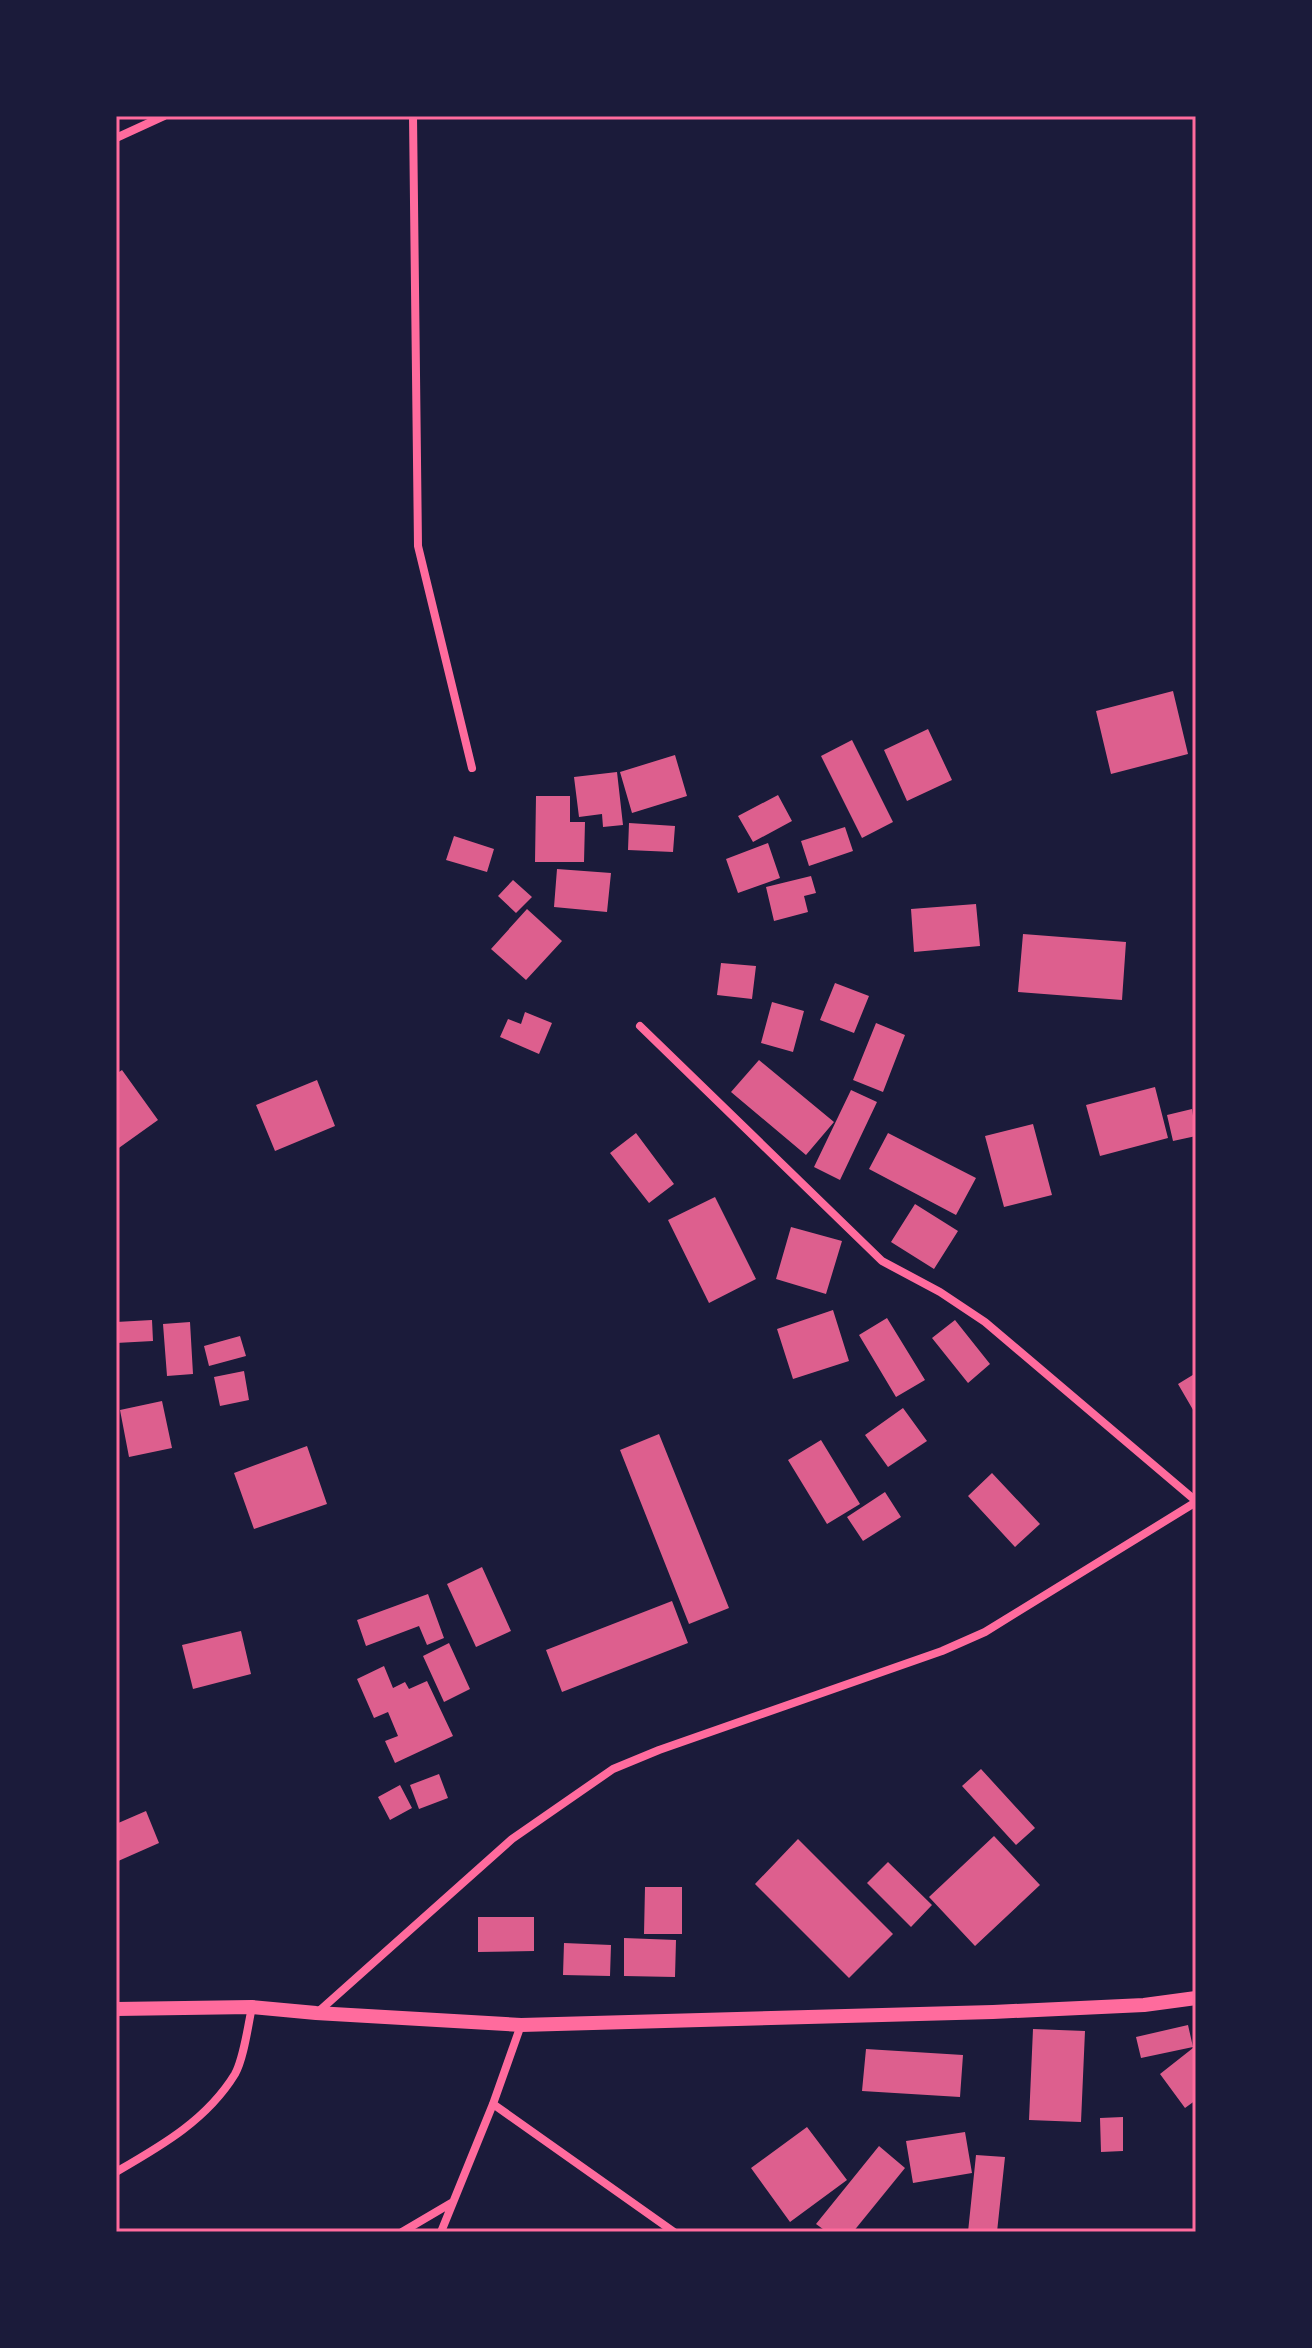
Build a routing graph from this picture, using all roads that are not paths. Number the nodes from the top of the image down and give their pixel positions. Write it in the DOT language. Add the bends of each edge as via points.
graph roads {
  1 [pos="164,116"];
  2 [pos="413,116"];
  3 [pos="116,138"];
  4 [pos="472,768"];
  5 [pos="640,1026"];
  6 [pos="1196,1501"];
  7 [pos="1196,1998"];
  8 [pos="252,2007"];
  9 [pos="116,2009"];
  10 [pos="316,2013"];
  11 [pos="521,2025"];
  12 [pos="493,2104"];
  13 [pos="116,2172"];
  14 [pos="453,2202"];
  15 [pos="402,2232"];
  16 [pos="441,2232"];
  17 [pos="674,2232"];
  1 -- 3 [label="street"];
  2 -- 4 [label="street" via="418,546"];
  5 -- 6 [label="street" via="882,1261 985,1322"];
  6 -- 10 [label="street" via="957,1645 613,1769 512,1839"];
  7 -- 11 [label="street" via="1008,2011"];
  8 -- 9 [label="street"];
  8 -- 10 [label="street"];
  8 -- 13 [label="street" via="237,2072 204,2113 167,2143"];
  10 -- 11 [label="street"];
  11 -- 12 [label="street"];
  12 -- 14 [label="street"];
  12 -- 17 [label="street"];
  14 -- 15 [label="street"];
  14 -- 16 [label="street"];
}
